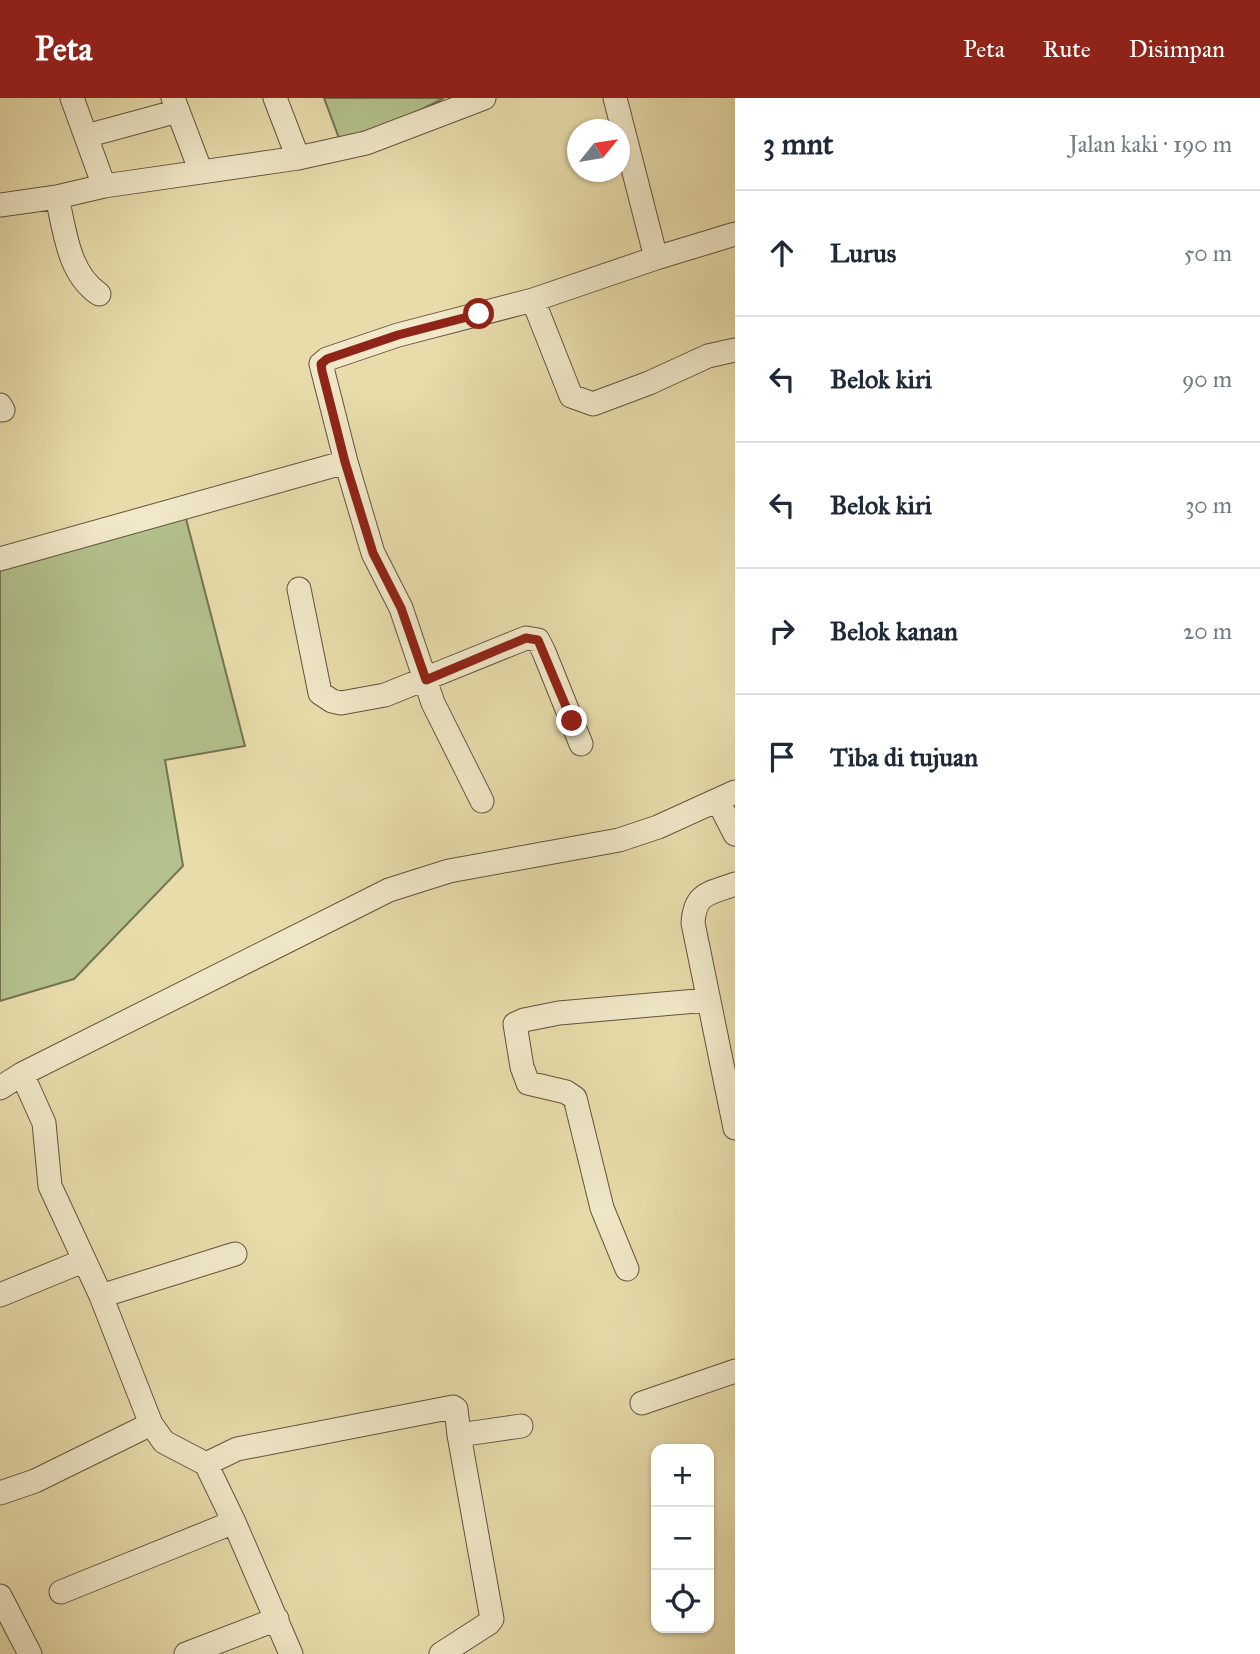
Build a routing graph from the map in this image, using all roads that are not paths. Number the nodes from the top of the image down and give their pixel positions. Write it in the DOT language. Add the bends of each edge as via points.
graph roads {
  1 [pos="72,98"];
  2 [pos="275,98"];
  3 [pos="484,98"];
  4 [pos="615,98"];
  5 [pos="175,104"];
  6 [pos="86,135"];
  7 [pos="298,158"];
  8 [pos="201,172"];
  9 [pos="104,186"];
  10 [pos="57,197"];
  11 [pos="0,205"];
  12 [pos="735,234"];
  13 [pos="656,258"];
  14 [pos="99,294"];
  15 [pos="533,300"];
  16 [pos="735,350"];
  17 [pos="345,462"];
  18 [pos="0,558"];
  19 [pos="299,589"];
  20 [pos="426,680"];
  21 [pos="581,744"];
  22 [pos="727,796"];
  23 [pos="482,802"];
  24 [pos="735,834"];
  25 [pos="735,884"];
  26 [pos="708,1000"];
  27 [pos="728,1065"];
  28 [pos="22,1074"];
  29 [pos="0,1088"];
  30 [pos="735,1128"];
  31 [pos="235,1254"];
  32 [pos="83,1261"];
  33 [pos="627,1269"];
  34 [pos="0,1295"];
  35 [pos="102,1296"];
  36 [pos="735,1371"];
  37 [pos="642,1403"];
  38 [pos="151,1424"];
  39 [pos="521,1426"];
  40 [pos="459,1434"];
  41 [pos="206,1464"];
  42 [pos="0,1493"];
  43 [pos="234,1522"];
  44 [pos="61,1592"];
  45 [pos="0,1596"];
  46 [pos="277,1619"];
  47 [pos="30,1654"];
  48 [pos="186,1654"];
  49 [pos="291,1654"];
  50 [pos="441,1654"];
  1 -- 6 [label="street"];
  2 -- 7 [label="street"];
  3 -- 7 [label="street" via="366,143"];
  4 -- 13 [label="street"];
  5 -- 6 [label="street"];
  5 -- 8 [label="street"];
  6 -- 9 [label="street"];
  7 -- 8 [label="street"];
  8 -- 9 [label="street"];
  9 -- 10 [label="street"];
  10 -- 11 [label="street"];
  10 -- 14 [label="street" via="76,268"];
  12 -- 13 [label="street"];
  13 -- 15 [label="street"];
  15 -- 16 [label="street" via="571,397 583,402 593,404 708,356"];
  15 -- 17 [label="street" via="398,335 321,364"];
  17 -- 18 [label="street"];
  17 -- 20 [label="street" via="373,553 401,608"];
  19 -- 20 [label="street" via="320,693 341,703 385,695"];
  20 -- 21 [label="street" via="526,638 538,640"];
  20 -- 23 [label="street"];
  22 -- 24 [label="street"];
  22 -- 28 [label="street" via="619,840 449,872 389,890"];
  25 -- 26 [label="street" via="703,896 694,906"];
  26 -- 27 [label="street"];
  26 -- 33 [label="street" via="559,1013 515,1024 528,1083 575,1098 602,1209"];
  27 -- 30 [label="street"];
  28 -- 29 [label="street"];
  28 -- 32 [label="street" via="44,1122 50,1186"];
  31 -- 35 [label="street"];
  32 -- 34 [label="street"];
  32 -- 35 [label="street"];
  35 -- 38 [label="street"];
  36 -- 37 [label="street"];
  38 -- 41 [label="street" via="164,1442"];
  38 -- 42 [label="street"];
  39 -- 40 [label="street"];
  40 -- 41 [label="street" via="453,1407 237,1449"];
  40 -- 50 [label="street" via="492,1619"];
  41 -- 43 [label="street"];
  43 -- 44 [label="street"];
  43 -- 46 [label="street"];
  45 -- 47 [label="street"];
  46 -- 48 [label="street"];
  46 -- 49 [label="street"];
}
